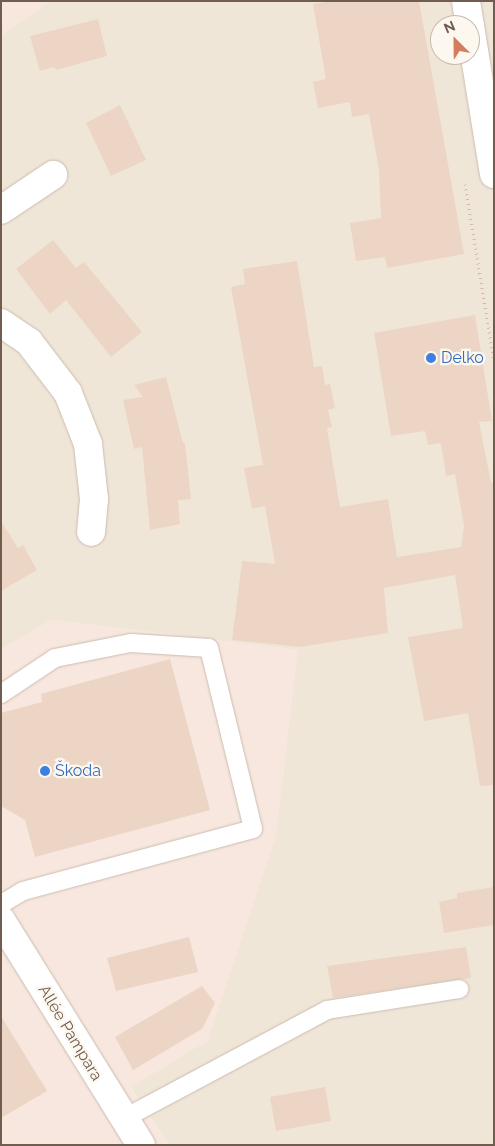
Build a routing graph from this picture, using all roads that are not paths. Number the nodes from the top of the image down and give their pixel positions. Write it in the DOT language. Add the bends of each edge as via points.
graph roads {
  1 [pos="466,1"];
  2 [pos="468,15"];
  3 [pos="476,65"];
  4 [pos="494,174"];
  5 [pos="53,175"];
  6 [pos="1,210"];
  7 [pos="1,323"];
  8 [pos="91,532"];
  9 [pos="1,694"];
  10 [pos="1,904"];
  11 [pos="1,920"];
  12 [pos="459,989"];
  13 [pos="123,1119"];
  14 [pos="140,1145"];
  1 -- 2 [label="street"];
  3 -- 4 [label="street"];
  5 -- 6 [label="street"];
  7 -- 8 [label="street" via="29,342 68,393 88,444 94,499"];
  9 -- 10 [label="lane" via="55,658 131,643 209,648 253,829 24,891"];
  11 -- 13 [label="street, Allée Pampara"];
  12 -- 13 [label="lane" via="327,1010"];
  13 -- 14 [label="street, Allée Pampara"];
}
